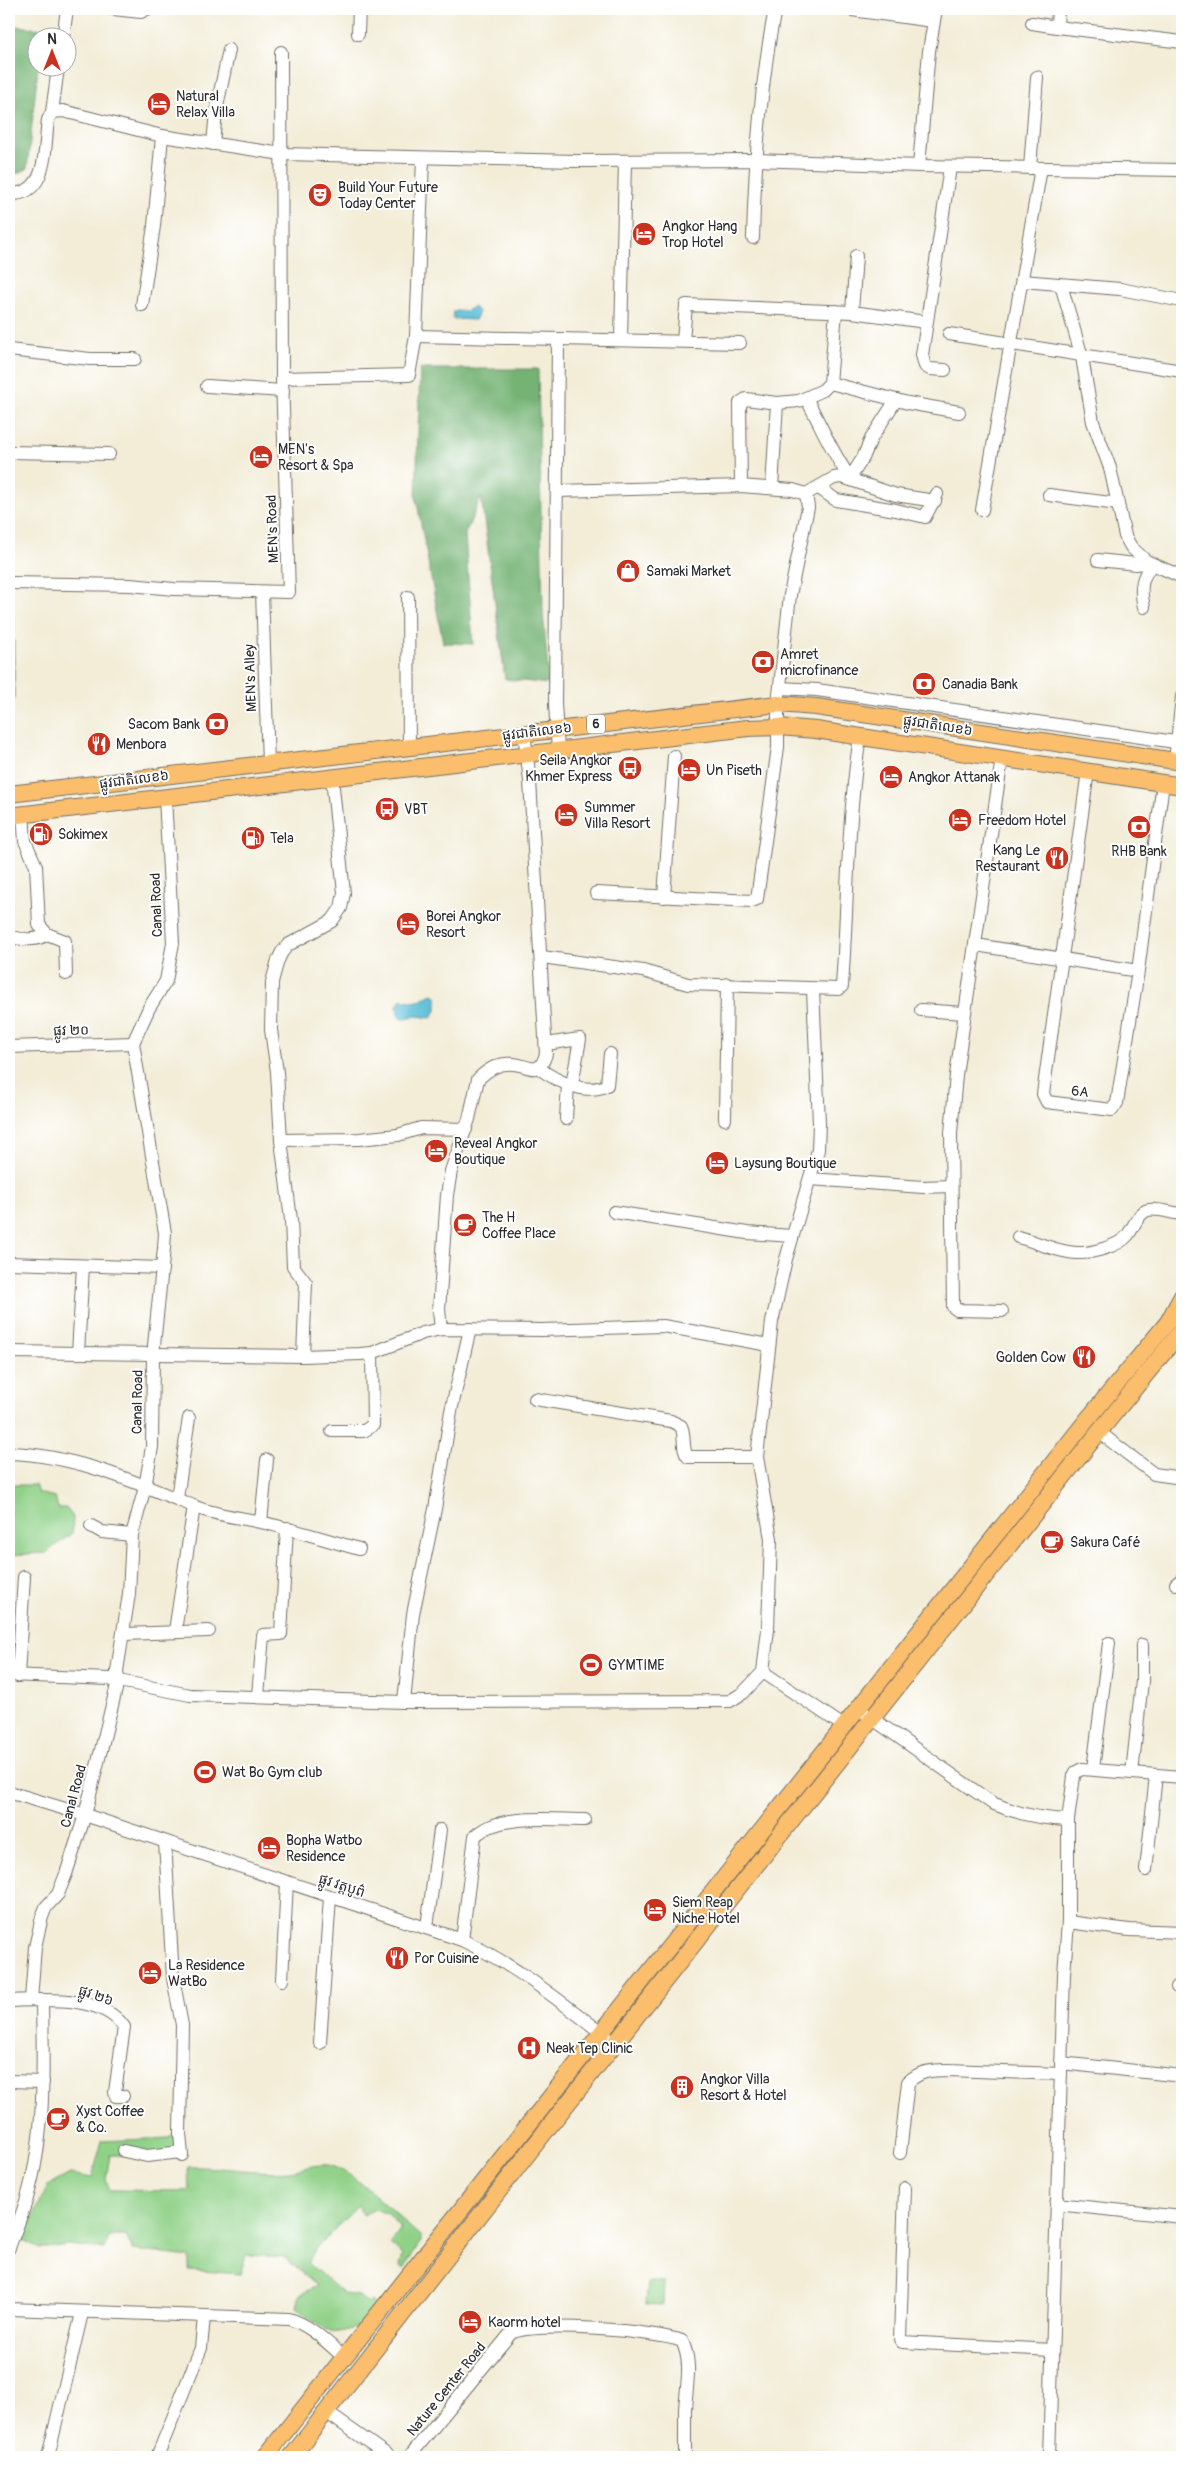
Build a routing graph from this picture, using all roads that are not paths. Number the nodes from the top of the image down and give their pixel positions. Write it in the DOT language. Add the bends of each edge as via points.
graph roads {
  1 [pos="67,9"];
  2 [pos="113,9"];
  3 [pos="147,9"];
  4 [pos="359,9"];
  5 [pos="774,9"];
  6 [pos="1058,9"];
  7 [pos="852,10"];
  8 [pos="934,15"];
  9 [pos="1032,23"];
  10 [pos="1057,27"];
  11 [pos="64,28"];
  12 [pos="358,34"];
  13 [pos="1182,42"];
  14 [pos="229,50"];
  15 [pos="281,52"];
  16 [pos="57,78"];
  17 [pos="1037,78"];
  18 [pos="52,112"];
  19 [pos="162,136"];
  20 [pos="213,144"];
  21 [pos="282,154"];
  22 [pos="424,159"];
  23 [pos="755,160"];
  24 [pos="625,161"];
  25 [pos="919,166"];
  26 [pos="950,167"];
  27 [pos="1036,168"];
  28 [pos="1182,170"];
  29 [pos="9,194"];
  30 [pos="753,238"];
  31 [pos="856,256"];
  32 [pos="1022,281"];
  33 [pos="1061,285"];
  34 [pos="1182,302"];
  35 [pos="142,305"];
  36 [pos="836,311"];
  37 [pos="852,312"];
  38 [pos="926,322"];
  39 [pos="949,334"];
  40 [pos="416,336"];
  41 [pos="558,340"];
  42 [pos="621,340"];
  43 [pos="683,341"];
  44 [pos="740,343"];
  45 [pos="1010,345"];
  46 [pos="9,350"];
  47 [pos="1082,357"];
  48 [pos="135,359"];
  49 [pos="945,370"];
  50 [pos="1182,371"];
  51 [pos="282,378"];
  52 [pos="830,383"];
  53 [pos="207,386"];
  54 [pos="283,391"];
  55 [pos="806,398"];
  56 [pos="896,400"];
  57 [pos="777,403"];
  58 [pos="959,412"];
  59 [pos="9,452"];
  60 [pos="109,454"];
  61 [pos="850,478"];
  62 [pos="741,486"];
  63 [pos="772,488"];
  64 [pos="819,488"];
  65 [pos="558,491"];
  66 [pos="806,494"];
  67 [pos="1049,495"];
  68 [pos="1118,504"];
  69 [pos="982,510"];
  70 [pos="1098,560"];
  71 [pos="1150,564"];
  72 [pos="1182,576"];
  73 [pos="9,583"];
  74 [pos="262,592"];
  75 [pos="408,597"];
  76 [pos="1144,607"];
  77 [pos="779,696"];
  78 [pos="1182,697"];
  79 [pos="779,727"];
  80 [pos="556,728"];
  81 [pos="524,732"];
  82 [pos="860,737"];
  83 [pos="1180,742"];
  84 [pos="409,746"];
  85 [pos="558,751"];
  86 [pos="528,755"];
  87 [pos="674,756"];
  88 [pos="1002,758"];
  89 [pos="1179,762"];
  90 [pos="268,763"];
  91 [pos="1088,772"];
  92 [pos="332,778"];
  93 [pos="1163,783"];
  94 [pos="1182,786"];
  95 [pos="9,794"];
  96 [pos="165,798"];
  97 [pos="16,815"];
  98 [pos="596,893"];
  99 [pos="664,897"];
  100 [pos="47,934"];
  101 [pos="9,937"];
  102 [pos="976,945"];
  103 [pos="542,957"];
  104 [pos="1061,958"];
  105 [pos="1138,971"];
  106 [pos="66,974"];
  107 [pos="727,984"];
  108 [pos="814,990"];
  109 [pos="921,1010"];
  110 [pos="964,1013"];
  111 [pos="133,1043"];
  112 [pos="546,1044"];
  113 [pos="9,1047"];
  114 [pos="610,1054"];
  115 [pos="538,1068"];
  116 [pos="570,1085"];
  117 [pos="725,1118"];
  118 [pos="566,1119"];
  119 [pos="466,1129"];
  120 [pos="281,1140"];
  121 [pos="810,1179"];
  122 [pos="951,1186"];
  123 [pos="614,1212"];
  124 [pos="1182,1214"];
  125 [pos="792,1236"];
  126 [pos="1018,1237"];
  127 [pos="9,1263"];
  128 [pos="83,1266"];
  129 [pos="162,1268"];
  130 [pos="1182,1296"];
  131 [pos="1002,1311"];
  132 [pos="441,1329"];
  133 [pos="470,1329"];
  134 [pos="1182,1330"];
  135 [pos="769,1345"];
  136 [pos="9,1352"];
  137 [pos="78,1353"];
  138 [pos="372,1353"];
  139 [pos="153,1355"];
  140 [pos="304,1356"];
  141 [pos="535,1399"];
  142 [pos="189,1418"];
  143 [pos="332,1431"];
  144 [pos="1099,1432"];
  145 [pos="9,1453"];
  146 [pos="757,1456"];
  147 [pos="267,1460"];
  148 [pos="1182,1478"];
  149 [pos="145,1486"];
  150 [pos="177,1498"];
  151 [pos="194,1506"];
  152 [pos="260,1522"];
  153 [pos="91,1526"];
  154 [pos="287,1528"];
  155 [pos="132,1535"];
  156 [pos="359,1549"];
  157 [pos="24,1578"];
  158 [pos="209,1630"];
  159 [pos="175,1631"];
  160 [pos="124,1634"];
  161 [pos="1109,1643"];
  162 [pos="1142,1645"];
  163 [pos="763,1672"];
  164 [pos="14,1675"];
  165 [pos="118,1681"];
  166 [pos="258,1696"];
  167 [pos="404,1702"];
  168 [pos="866,1714"];
  169 [pos="845,1727"];
  170 [pos="1093,1769"];
  171 [pos="1132,1773"];
  172 [pos="1156,1775"];
  173 [pos="1182,1776"];
  174 [pos="9,1792"];
  175 [pos="85,1815"];
  176 [pos="584,1820"];
  177 [pos="1068,1820"];
  178 [pos="440,1830"];
  179 [pos="165,1842"];
  180 [pos="1146,1870"];
  181 [pos="287,1882"];
  182 [pos="330,1897"];
  183 [pos="1068,1922"];
  184 [pos="427,1927"];
  185 [pos="1182,1932"];
  186 [pos="462,1940"];
  187 [pos="282,1980"];
  188 [pos="36,2000"];
  189 [pos="9,2001"];
  190 [pos="609,2038"];
  191 [pos="320,2043"];
  192 [pos="1061,2068"];
  193 [pos="1182,2076"];
  194 [pos="9,2081"];
  195 [pos="43,2082"];
  196 [pos="123,2096"];
  197 [pos="124,2151"];
  198 [pos="900,2154"];
  199 [pos="905,2188"];
  200 [pos="1056,2204"];
  201 [pos="1182,2217"];
  202 [pos="9,2248"];
  203 [pos="9,2309"];
  204 [pos="82,2313"];
  205 [pos="204,2317"];
  206 [pos="1052,2350"];
  207 [pos="344,2358"];
  208 [pos="326,2412"];
  209 [pos="48,2457"];
  210 [pos="157,2457"];
  211 [pos="265,2457"];
  212 [pos="291,2457"];
  213 [pos="390,2457"];
  214 [pos="409,2457"];
  215 [pos="685,2457"];
  216 [pos="1048,2457"];
  1 -- 11 [label="street"];
  2 -- 3 [label="street" via="142,12"];
  4 -- 12 [label="street"];
  5 -- 23 [label="street"];
  6 -- 10 [label="street"];
  7 -- 8 [label="street"];
  8 -- 25 [label="street"];
  9 -- 10 [label="street"];
  10 -- 13 [label="street"];
  14 -- 20 [label="street" via="216,111"];
  15 -- 21 [label="street, MEN's Road"];
  16 -- 18 [label="street"];
  17 -- 27 [label="street"];
  18 -- 19 [label="street"];
  18 -- 29 [label="street" via="48,120 41,177 20,194"];
  19 -- 20 [label="street"];
  19 -- 35 [label="street" via="154,226"];
  20 -- 21 [label="street"];
  21 -- 22 [label="street"];
  21 -- 51 [label="street, MEN's Road"];
  22 -- 24 [label="street"];
  22 -- 40 [label="street"];
  23 -- 24 [label="street"];
  23 -- 25 [label="street"];
  23 -- 30 [label="street"];
  24 -- 42 [label="street"];
  25 -- 26 [label="street"];
  26 -- 27 [label="street"];
  26 -- 38 [label="street"];
  27 -- 28 [label="street"];
  27 -- 32 [label="street"];
  31 -- 37 [label="street"];
  32 -- 33 [label="street"];
  32 -- 45 [label="street"];
  33 -- 34 [label="street" via="1138,291"];
  33 -- 47 [label="street"];
  36 -- 37 [label="street"];
  36 -- 43 [label="street" via="686,305"];
  36 -- 52 [label="street"];
  37 -- 38 [label="street"];
  38 -- 49 [label="street" via="923,362 930,369"];
  39 -- 45 [label="street"];
  40 -- 41 [label="street"];
  40 -- 51 [label="street" via="408,376"];
  41 -- 42 [label="street"];
  41 -- 65 [label="street"];
  42 -- 43 [label="street"];
  43 -- 44 [label="street"];
  45 -- 47 [label="street"];
  45 -- 69 [label="street"];
  46 -- 48 [label="street" via="90,359"];
  47 -- 50 [label="street"];
  47 -- 68 [label="street" via="1093,422 1110,468"];
  51 -- 54 [label="street, MEN's Road"];
  52 -- 55 [label="street"];
  52 -- 56 [label="street"];
  53 -- 54 [label="street"];
  54 -- 74 [label="street, MEN's Road" via="289,592"];
  55 -- 57 [label="street"];
  55 -- 61 [label="street" via="831,450"];
  56 -- 58 [label="street"];
  56 -- 61 [label="street"];
  57 -- 62 [label="street" via="746,399 740,403"];
  57 -- 63 [label="street"];
  59 -- 60 [label="street"];
  61 -- 64 [label="street" via="834,478"];
  61 -- 64 [label="street" via="882,492 936,497 925,517 836,500"];
  62 -- 63 [label="street"];
  62 -- 65 [label="street"];
  63 -- 66 [label="street"];
  64 -- 66 [label="street"];
  65 -- 80 [label="street"];
  66 -- 77 [label="street" via="808,507 790,595"];
  67 -- 68 [label="street"];
  68 -- 71 [label="street" via="1128,542"];
  70 -- 71 [label="street"];
  71 -- 72 [label="street"];
  71 -- 76 [label="street" via="1145,572 1141,596"];
  73 -- 74 [label="street, MEN's Road"];
  74 -- 90 [label="street, MEN's Alley"];
  75 -- 84 [label="street"];
  77 -- 79 [label="street"];
  77 -- 80 [label="main road, ផ្លូវជាតិលេខ៦ / 6"];
  77 -- 83 [label="street" via="817,690"];
  77 -- 89 [label="main road, ផ្លូវជាតិលេខ៦ / 6" via="816,707"];
  78 -- 83 [label="street"];
  79 -- 82 [label="main road, ផ្លូវជាតិលេខ៦ / 6"];
  79 -- 85 [label="main road, ផ្លូវជាតិលេខ៦ / 6"];
  79 -- 99 [label="street" via="757,899 752,902"];
  80 -- 81 [label="main road, ផ្លូវជាតិលេខ៦ / 6"];
  80 -- 85 [label="street"];
  81 -- 84 [label="main road, ផ្លូវជាតិលេខ៦ / 6"];
  81 -- 86 [label="street"];
  82 -- 88 [label="main road, ផ្លូវជាតិលេខ៦ / 6"];
  82 -- 108 [label="street" via="852,784 842,986 835,990"];
  83 -- 89 [label="street"];
  84 -- 90 [label="main road, ផ្លូវជាតិលេខ៦ / 6"];
  85 -- 86 [label="main road, ផ្លូវជាតិលេខ៦ / 6"];
  86 -- 92 [label="main road, ផ្លូវជាតិលេខ៦ / 6"];
  86 -- 103 [label="street"];
  87 -- 99 [label="street"];
  88 -- 91 [label="main road, ផ្លូវជាតិលេខ៦ / 6"];
  88 -- 102 [label="street"];
  90 -- 95 [label="main road, ផ្លូវជាតិលេខ៦ / 6"];
  91 -- 93 [label="main road, ផ្លូវជាតិលេខ៦ / 6"];
  91 -- 104 [label="street, 6A"];
  92 -- 96 [label="main road, ផ្លូវជាតិលេខ៦ / 6"];
  92 -- 120 [label="street" via="344,893 341,908 332,921 288,945 278,960 272,982 271,1030"];
  93 -- 94 [label="main road, ផ្លូវជាតិលេខ៦ / 6"];
  93 -- 105 [label="street, 6A"];
  96 -- 97 [label="main road, ផ្លូវជាតិលេខ៦ / 6"];
  96 -- 111 [label="street, Canal Road" via="173,943 166,982 149,1008"];
  97 -- 100 [label="street" via="36,866 39,925"];
  98 -- 99 [label="street"];
  100 -- 101 [label="street" via="28,939"];
  100 -- 106 [label="street" via="65,941"];
  102 -- 104 [label="street"];
  102 -- 110 [label="street"];
  103 -- 107 [label="street" via="643,972 688,984"];
  103 -- 112 [label="street"];
  104 -- 105 [label="street"];
  104 -- 105 [label="street, 6A" via="1043,1094 1047,1102 1112,1110 1115,1107"];
  107 -- 108 [label="street"];
  107 -- 117 [label="street"];
  108 -- 121 [label="street" via="820,1123 817,1156"];
  109 -- 110 [label="street"];
  110 -- 122 [label="street" via="950,1133"];
  111 -- 113 [label="street, ផ្លូវ ២០"];
  111 -- 129 [label="street, Canal Road" via="165,1232"];
  112 -- 115 [label="street" via="546,1054"];
  112 -- 116 [label="street" via="580,1039"];
  114 -- 116 [label="street" via="607,1085 599,1089"];
  115 -- 116 [label="street"];
  115 -- 119 [label="street" via="533,1070 508,1064 494,1066 485,1072 478,1078"];
  116 -- 118 [label="street"];
  119 -- 120 [label="street" via="421,1128 398,1135 359,1140"];
  119 -- 132 [label="street" via="446,1195 439,1310"];
  120 -- 140 [label="street" via="293,1266 306,1283"];
  121 -- 122 [label="street"];
  121 -- 125 [label="street"];
  122 -- 131 [label="street" via="953,1307 957,1310"];
  123 -- 125 [label="street" via="746,1233"];
  124 -- 126 [label="street" via="1142,1212 1126,1238 1091,1253 1077,1254"];
  125 -- 135 [label="street"];
  127 -- 128 [label="street"];
  128 -- 129 [label="street"];
  128 -- 137 [label="street"];
  129 -- 139 [label="street, Canal Road"];
  130 -- 168 [label="main road" via="1180,1305 1168,1322 1087,1420"];
  132 -- 133 [label="street"];
  132 -- 138 [label="street"];
  133 -- 135 [label="street" via="663,1326"];
  133 -- 167 [label="street" via="451,1411 437,1500 413,1614"];
  134 -- 144 [label="main road"];
  135 -- 146 [label="street"];
  136 -- 137 [label="street"];
  137 -- 139 [label="street"];
  138 -- 140 [label="street"];
  138 -- 143 [label="street" via="373,1425 364,1431"];
  139 -- 140 [label="street"];
  139 -- 149 [label="street, Canal Road" via="152,1447"];
  141 -- 146 [label="street" via="670,1420 681,1426 688,1457"];
  142 -- 150 [label="street"];
  144 -- 148 [label="street" via="1154,1474"];
  144 -- 168 [label="main road"];
  145 -- 149 [label="street" via="77,1462"];
  146 -- 163 [label="street" via="772,1539"];
  147 -- 152 [label="street"];
  149 -- 150 [label="street"];
  149 -- 155 [label="street, Canal Road"];
  150 -- 151 [label="street"];
  151 -- 152 [label="street"];
  151 -- 159 [label="street"];
  152 -- 154 [label="street"];
  153 -- 155 [label="street" via="102,1532"];
  154 -- 156 [label="street"];
  154 -- 166 [label="street" via="281,1634 263,1635"];
  155 -- 160 [label="street, Canal Road" via="130,1594"];
  157 -- 164 [label="street"];
  158 -- 159 [label="street"];
  159 -- 160 [label="street"];
  160 -- 165 [label="street, Canal Road"];
  161 -- 170 [label="street"];
  162 -- 171 [label="street" via="1142,1681"];
  163 -- 167 [label="street" via="743,1693 730,1701"];
  163 -- 169 [label="street"];
  164 -- 165 [label="street"];
  165 -- 166 [label="street" via="190,1695"];
  165 -- 175 [label="street, Canal Road"];
  166 -- 167 [label="street"];
  168 -- 169 [label="main road"];
  168 -- 177 [label="street" via="992,1803 1009,1811 1043,1819"];
  168 -- 190 [label="main road"];
  169 -- 190 [label="main road"];
  170 -- 171 [label="street"];
  170 -- 177 [label="street" via="1082,1768 1076,1772"];
  171 -- 172 [label="street"];
  172 -- 173 [label="street"];
  172 -- 180 [label="street"];
  174 -- 175 [label="street, ផ្លូវ វត្តបូព៌"];
  175 -- 179 [label="street, ផ្លូវ វត្តបូព៌"];
  175 -- 188 [label="street, Canal Road" via="63,1884 43,1912 35,1947"];
  176 -- 186 [label="street" via="512,1821 492,1824 475,1836"];
  177 -- 183 [label="street"];
  178 -- 184 [label="street"];
  179 -- 181 [label="street, ផ្លូវ វត្តបូព៌"];
  179 -- 197 [label="street" via="173,1978 182,2025 182,2153 147,2156"];
  181 -- 182 [label="street, ផ្លូវ វត្តបូព៌"];
  181 -- 187 [label="street"];
  182 -- 184 [label="street, ផ្លូវ វត្តបូព៌"];
  182 -- 191 [label="street"];
  183 -- 185 [label="street" via="1129,1930"];
  183 -- 192 [label="street"];
  184 -- 186 [label="street, ផ្លូវ វត្តបូព៌"];
  186 -- 190 [label="street, ផ្លូវ វត្តបូព៌" via="518,1970"];
  188 -- 189 [label="street, ផ្លូវ ២៦"];
  188 -- 195 [label="street, Canal Road"];
  188 -- 196 [label="street, ផ្លូវ ២៦" via="89,2005 120,2021 124,2027 115,2092 116,2096"];
  190 -- 207 [label="main road"];
  190 -- 208 [label="main road"];
  192 -- 193 [label="street"];
  192 -- 198 [label="street" via="929,2070 917,2074 908,2082"];
  192 -- 200 [label="street"];
  194 -- 195 [label="street"];
  195 -- 202 [label="street, Canal Road" via="29,2189"];
  199 -- 206 [label="street" via="902,2342"];
  200 -- 201 [label="street"];
  200 -- 206 [label="street"];
  203 -- 204 [label="street"];
  204 -- 205 [label="street"];
  204 -- 209 [label="street"];
  205 -- 207 [label="street" via="279,2318 299,2322"];
  205 -- 210 [label="street" via="201,2348"];
  206 -- 216 [label="street"];
  207 -- 211 [label="main road"];
  208 -- 212 [label="main road"];
  208 -- 213 [label="street"];
  214 -- 215 [label="street, Nature Center Road" via="511,2333 529,2327 629,2331 667,2336 682,2342 688,2364"];
}
